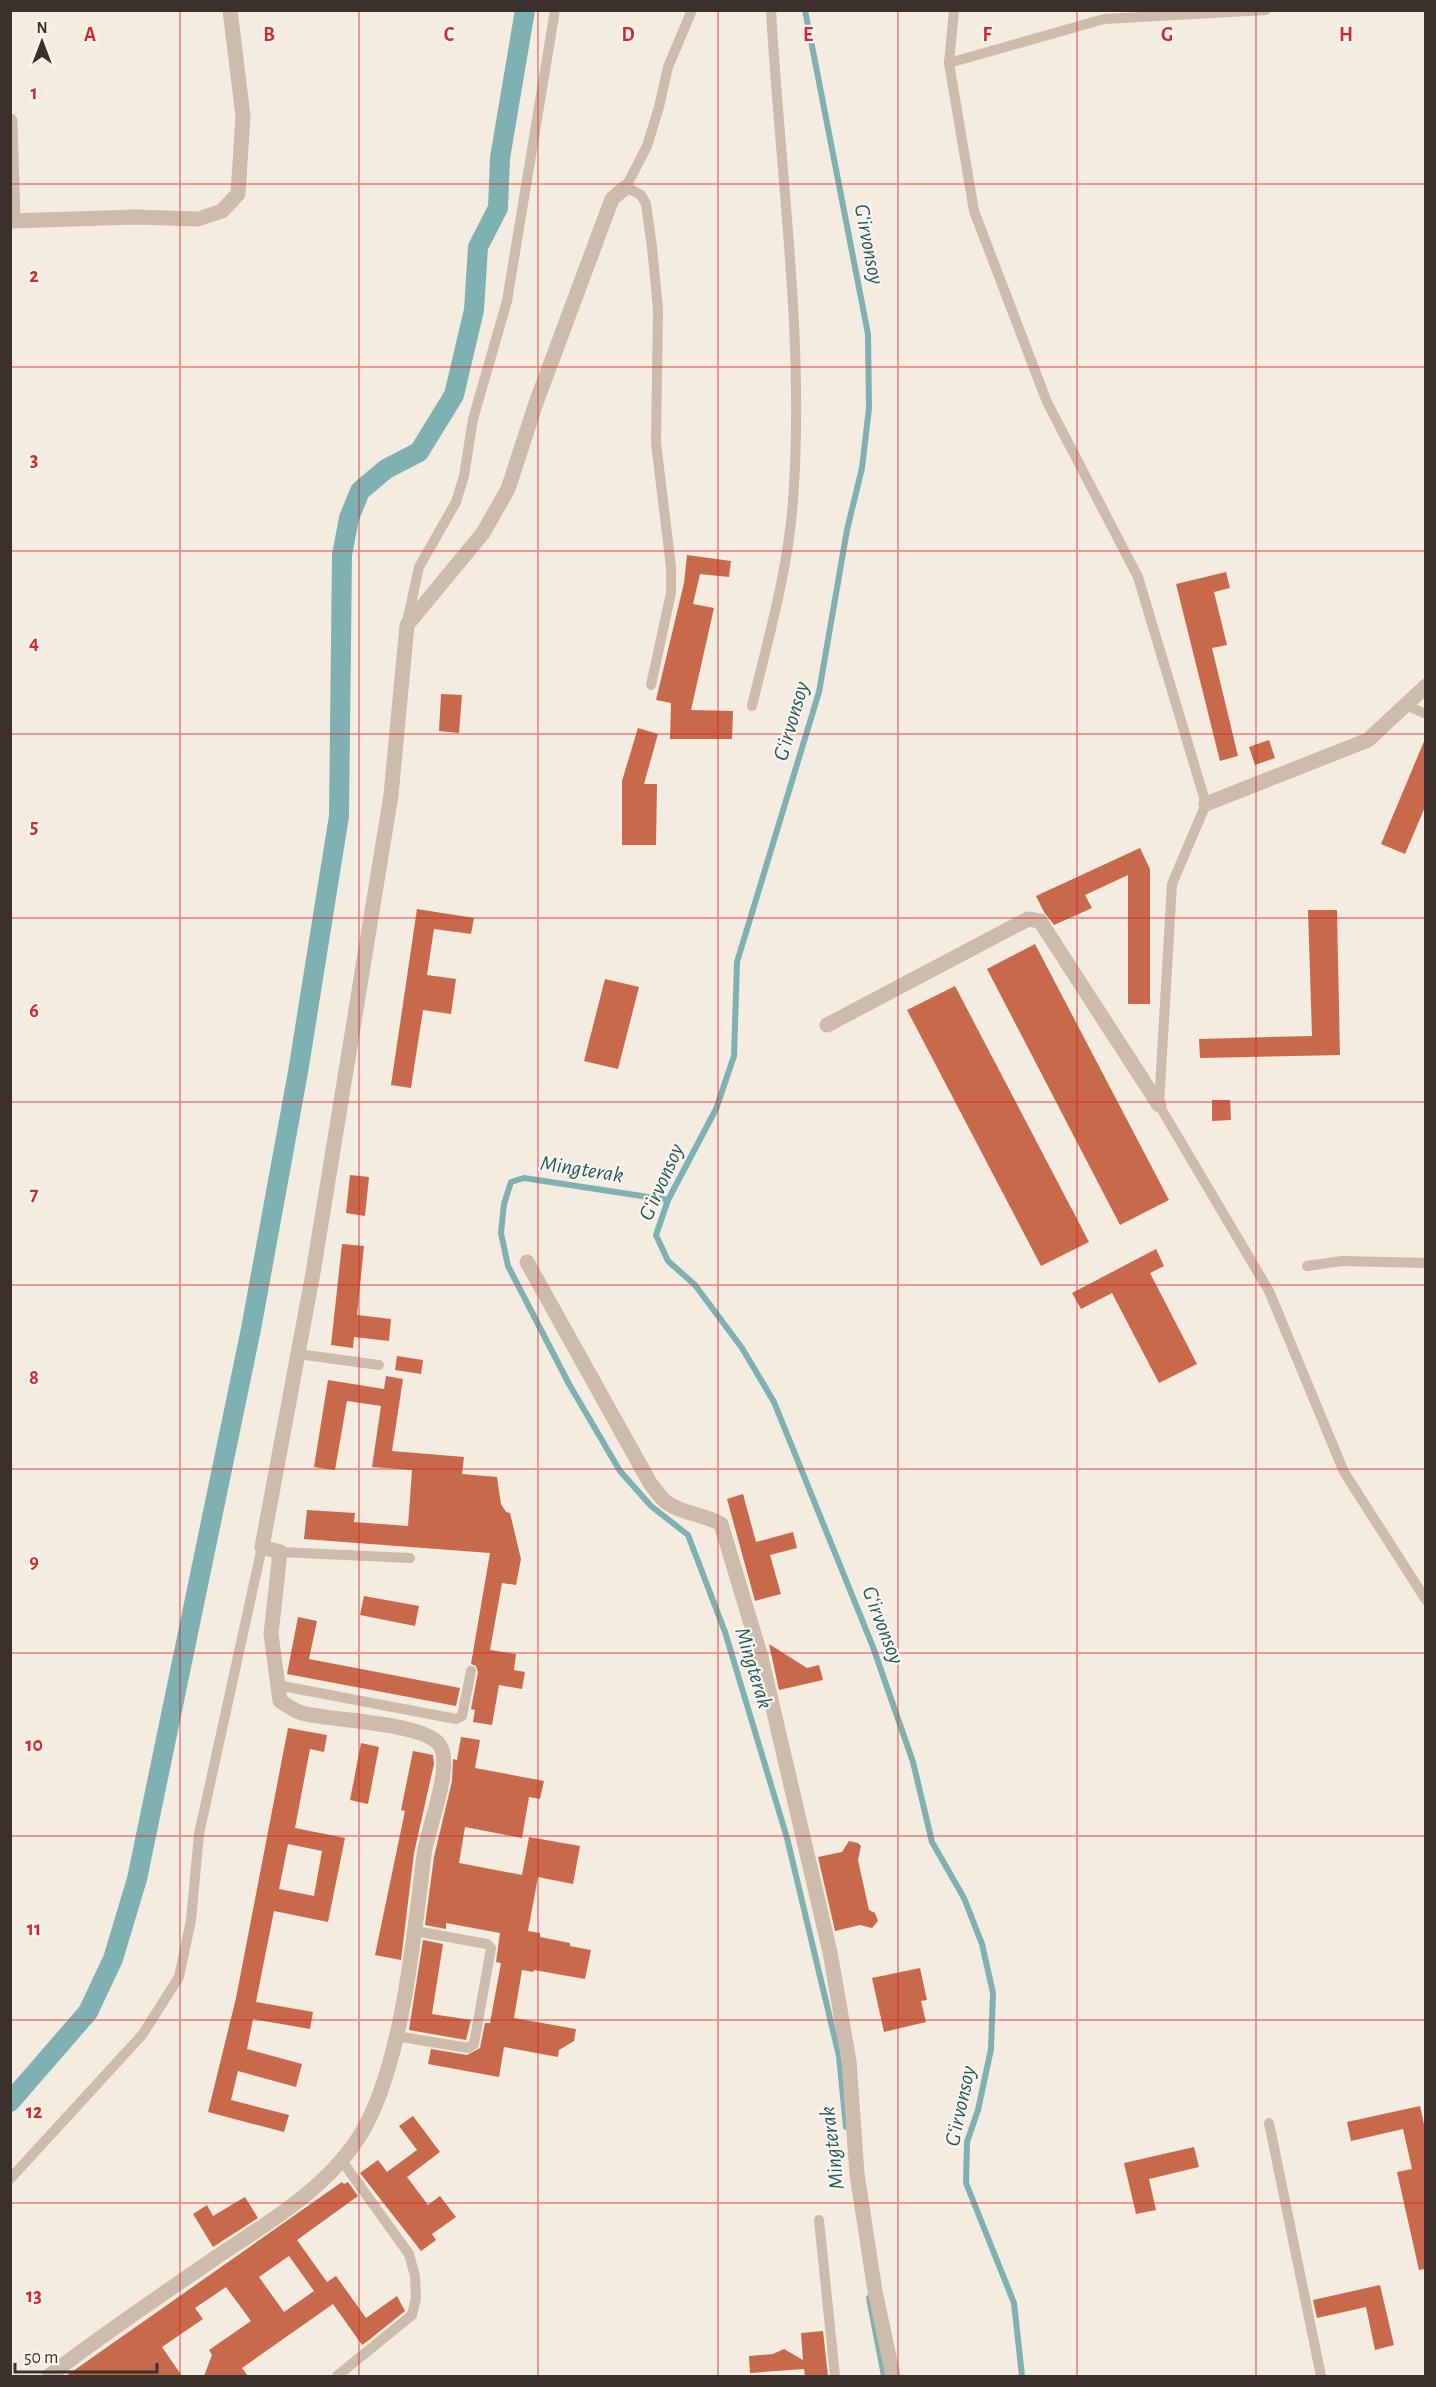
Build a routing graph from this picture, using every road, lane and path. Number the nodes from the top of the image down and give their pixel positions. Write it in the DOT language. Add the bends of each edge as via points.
graph roads {
  1 [pos="230,10"];
  2 [pos="555,10"];
  3 [pos="692,10"];
  4 [pos="771,10"];
  5 [pos="954,10"];
  6 [pos="1266,10"];
  7 [pos="949,63"];
  8 [pos="10,121"];
  9 [pos="626,188"];
  10 [pos="12,221"];
  11 [pos="406,625"];
  12 [pos="651,685"];
  13 [pos="1425,686"];
  14 [pos="1408,705"];
  15 [pos="752,706"];
  16 [pos="1425,714"];
  17 [pos="1206,804"];
  18 [pos="827,1025"];
  19 [pos="1159,1105"];
  20 [pos="527,1262"];
  21 [pos="1425,1263"];
  22 [pos="1307,1266"];
  23 [pos="298,1354"];
  24 [pos="379,1365"];
  25 [pos="262,1547"];
  26 [pos="280,1552"];
  27 [pos="410,1558"];
  28 [pos="1425,1600"];
  29 [pos="471,1671"];
  30 [pos="277,1685"];
  31 [pos="415,1931"];
  32 [pos="396,2036"];
  33 [pos="1269,2123"];
  34 [pos="342,2161"];
  35 [pos="10,2179"];
  36 [pos="819,2220"];
  37 [pos="49,2376"];
  38 [pos="337,2376"];
  39 [pos="835,2376"];
  40 [pos="893,2376"];
  41 [pos="1321,2376"];
  1 -- 10 [label="street" via="243,116 238,194 222,211 198,219"];
  2 -- 11 [label="lane" via="507,300 473,418 456,502 419,567"];
  3 -- 9 [label="lane" via="668,67 647,146"];
  4 -- 15 [label="lane" via="787,204 795,384 793,500 788,552"];
  5 -- 7 [label="lane"];
  6 -- 7 [label="lane" via="1104,19"];
  7 -- 17 [label="lane" via="974,211 1047,402 1138,577"];
  8 -- 10 [label="street"];
  9 -- 11 [label="street" via="612,199 508,489 483,532"];
  9 -- 12 [label="lane" via="641,195 646,204 652,247 658,309 656,443 671,567 669,605"];
  11 -- 23 [label="street" via="391,795"];
  13 -- 14 [label="street"];
  14 -- 16 [label="lane"];
  14 -- 17 [label="street" via="1368,740"];
  17 -- 19 [label="lane" via="1172,884"];
  18 -- 19 [label="street" via="1028,919 1040,921"];
  19 -- 28 [label="lane" via="1269,1291 1344,1472"];
  20 -- 40 [label="street" via="650,1483 665,1501 680,1510 721,1524 761,1657 830,1952 849,2061 857,2174"];
  21 -- 22 [label="lane" via="1342,1261"];
  23 -- 24 [label="lane"];
  23 -- 25 [label="street"];
  25 -- 26 [label="street"];
  25 -- 35 [label="lane" via="199,1834 191,1920 179,1977 142,2035"];
  26 -- 27 [label="lane"];
  26 -- 30 [label="street" via="271,1634"];
  29 -- 30 [label="lane" via="462,1716 456,1719"];
  30 -- 31 [label="street" via="280,1701 300,1712 419,1731 438,1742 445,1753 445,1770 426,1841"];
  31 -- 32 [label="street"];
  31 -- 32 [label="lane" via="487,1944 491,1948 476,2033 474,2044 468,2048"];
  32 -- 34 [label="street" via="378,2100"];
  33 -- 41 [label="lane"];
  34 -- 37 [label="street" via="325,2179 258,2229 103,2334"];
  34 -- 38 [label="lane" via="409,2254 416,2298 412,2315"];
  36 -- 39 [label="lane"];
}
